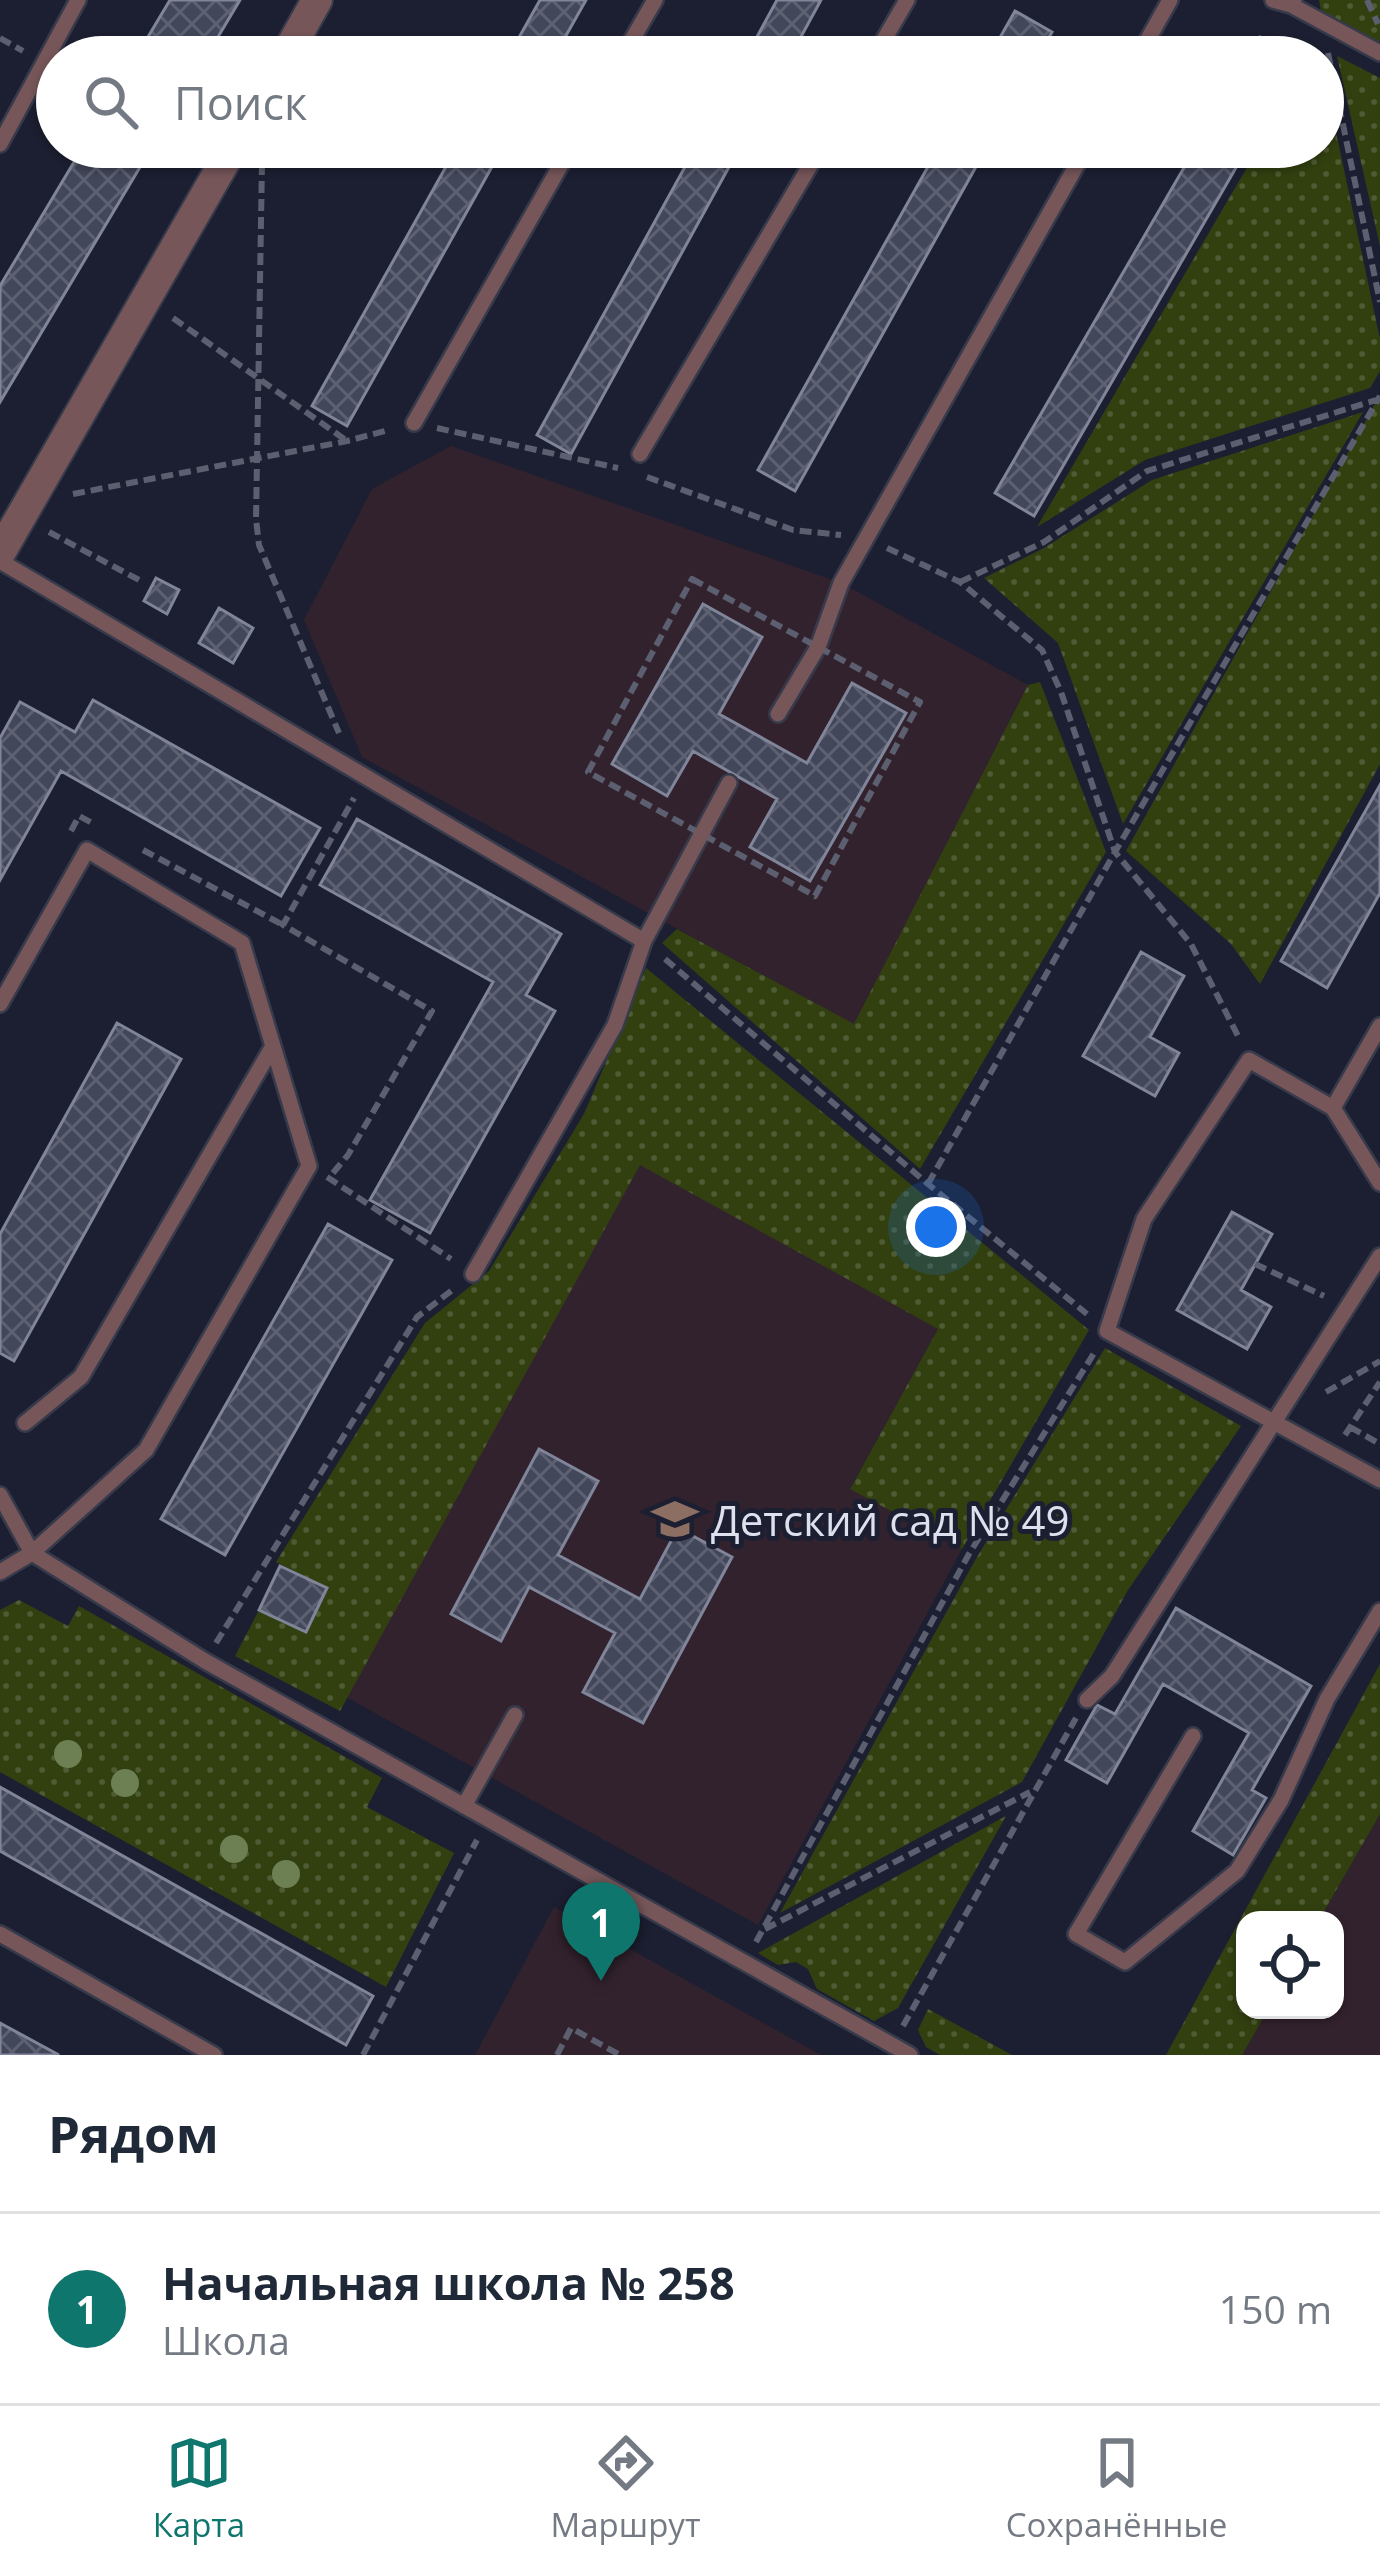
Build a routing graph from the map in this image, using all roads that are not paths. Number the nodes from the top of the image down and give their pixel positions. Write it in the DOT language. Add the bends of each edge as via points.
graph roads {
  1 [pos="78,0"];
  2 [pos="317,0"];
  3 [pos="655,0"];
  4 [pos="907,0"];
  5 [pos="1170,0"];
  6 [pos="1273,0"];
  7 [pos="1292,3"];
  8 [pos="58,36"];
  9 [pos="297,36"];
  10 [pos="634,36"];
  11 [pos="886,36"];
  12 [pos="1150,36"];
  13 [pos="1380,53"];
  14 [pos="36,78"];
  15 [pos="0,144"];
  16 [pos="236,168"];
  17 [pos="559,168"];
  18 [pos="809,168"];
  19 [pos="1075,168"];
  20 [pos="414,423"];
  21 [pos="640,454"];
  22 [pos="0,557"];
  23 [pos="778,714"];
  24 [pos="729,783"];
  25 [pos="644,941"];
  26 [pos="0,1004"];
  27 [pos="1380,1025"];
  28 [pos="273,1046"];
  29 [pos="1334,1108"];
  30 [pos="1380,1183"];
  31 [pos="1380,1256"];
  32 [pos="473,1274"];
  33 [pos="1274,1421"];
  34 [pos="25,1423"];
  35 [pos="1380,1480"];
  36 [pos="0,1495"];
  37 [pos="32,1553"];
  38 [pos="0,1572"];
  39 [pos="1380,1611"];
  40 [pos="1087,1700"];
  41 [pos="515,1715"];
  42 [pos="1192,1736"];
  43 [pos="464,1806"];
  44 [pos="0,1934"];
  45 [pos="214,2055"];
  46 [pos="910,2055"];
  1 -- 8 [label="lane"];
  2 -- 9 [label="street"];
  3 -- 10 [label="lane"];
  4 -- 11 [label="lane"];
  5 -- 12 [label="lane"];
  6 -- 7 [label="lane"];
  7 -- 13 [label="lane"];
  14 -- 15 [label="lane"];
  16 -- 22 [label="street"];
  17 -- 20 [label="lane"];
  18 -- 21 [label="lane"];
  19 -- 23 [label="lane" via="866,537"];
  22 -- 25 [label="lane"];
  24 -- 25 [label="lane"];
  25 -- 32 [label="lane" via="615,1025"];
  26 -- 28 [label="lane" via="87,850 242,943"];
  27 -- 29 [label="lane"];
  28 -- 34 [label="lane" via="81,1377"];
  28 -- 37 [label="lane" via="309,1166 146,1450"];
  29 -- 30 [label="lane"];
  29 -- 33 [label="lane" via="1249,1060 1144,1219 1107,1331"];
  31 -- 33 [label="lane"];
  33 -- 35 [label="lane"];
  33 -- 40 [label="lane" via="1112,1676"];
  36 -- 37 [label="lane"];
  37 -- 38 [label="lane"];
  37 -- 43 [label="lane"];
  39 -- 42 [label="lane" via="1237,1870 1125,1962 1076,1934"];
  41 -- 43 [label="lane"];
  43 -- 46 [label="lane"];
  44 -- 45 [label="lane"];
}
